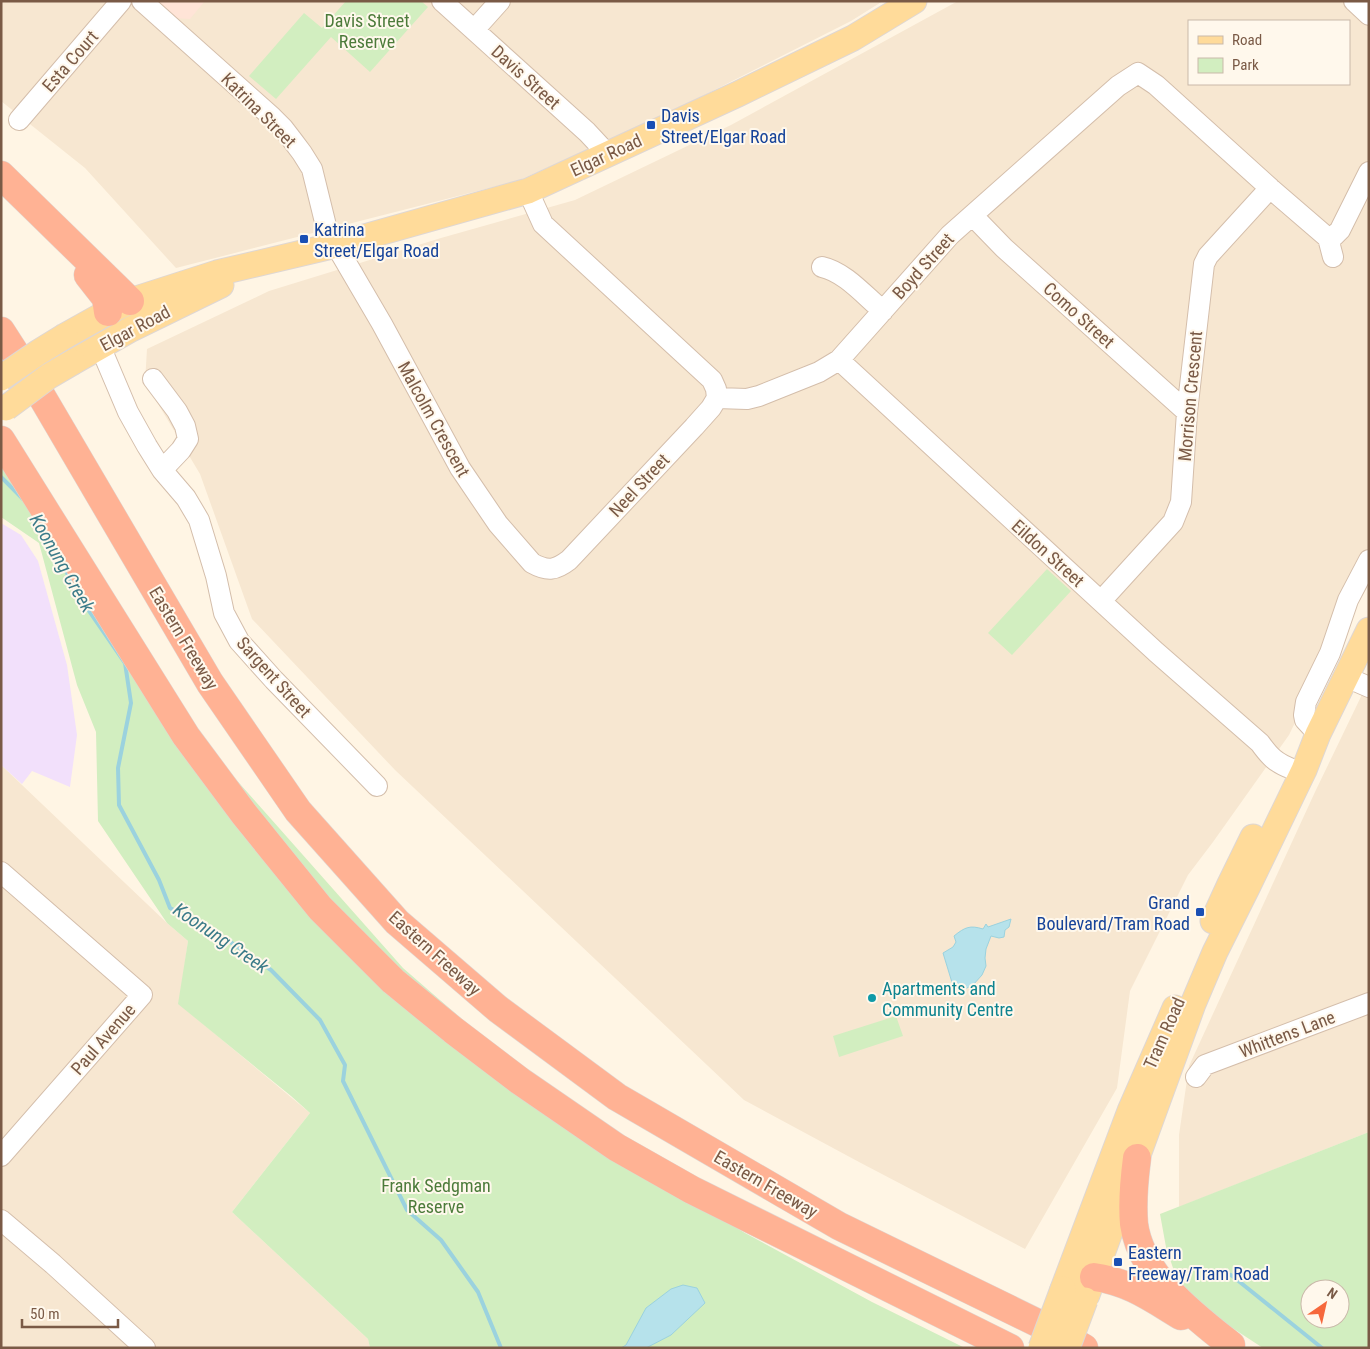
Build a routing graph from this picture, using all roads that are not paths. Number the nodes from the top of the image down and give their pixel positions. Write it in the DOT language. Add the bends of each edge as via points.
graph roads {
  1 [pos="121,1"];
  2 [pos="442,1"];
  3 [pos="500,1"];
  4 [pos="1354,1"];
  5 [pos="148,3"];
  6 [pos="904,4"];
  7 [pos="1369,15"];
  8 [pos="474,30"];
  9 [pos="19,120"];
  10 [pos="606,155"];
  11 [pos="1369,172"];
  12 [pos="1,175"];
  13 [pos="1270,188"];
  14 [pos="528,191"];
  15 [pos="972,216"];
  16 [pos="336,245"];
  17 [pos="278,259"];
  18 [pos="822,267"];
  19 [pos="119,306"];
  20 [pos="882,311"];
  21 [pos="1,331"];
  22 [pos="100,346"];
  23 [pos="839,360"];
  24 [pos="1,378"];
  25 [pos="153,379"];
  26 [pos="717,398"];
  27 [pos="3,410"];
  28 [pos="1187,412"];
  29 [pos="1,440"];
  30 [pos="162,470"];
  31 [pos="1369,560"];
  32 [pos="556,568"];
  33 [pos="1101,601"];
  34 [pos="1369,630"];
  35 [pos="1355,674"];
  36 [pos="1369,687"];
  37 [pos="1318,734"];
  38 [pos="1298,767"];
  39 [pos="377,786"];
  40 [pos="1,872"];
  41 [pos="1238,880"];
  42 [pos="1369,1003"];
  43 [pos="1201,1064"];
  44 [pos="1,1156"];
  45 [pos="1137,1158"];
  46 [pos="2,1221"];
  47 [pos="1063,1289"];
  48 [pos="1090,1289"];
  49 [pos="1233,1347"];
  50 [pos="145,1348"];
  51 [pos="1010,1348"];
  52 [pos="1041,1348"];
  53 [pos="1067,1348"];
  54 [pos="1084,1348"];
  1 -- 9 [label="street, Esta Court"];
  2 -- 8 [label="street, Davis Street"];
  3 -- 8 [label="street"];
  4 -- 7 [label="street"];
  5 -- 16 [label="street, Katrina Street" via="283,128 312,169 327,230"];
  6 -- 10 [label="main road, Elgar Road" via="853,38"];
  8 -- 10 [label="street, Davis Street" via="587,132"];
  10 -- 14 [label="main road, Elgar Road"];
  11 -- 13 [label="street, Boyd Street" via="1330,247"];
  12 -- 19 [label="highway"];
  13 -- 15 [label="street, Boyd Street" via="1156,85 1138,73 1118,86"];
  13 -- 28 [label="street, Morrison Crescent" via="1204,264"];
  14 -- 16 [label="main road, Elgar Road"];
  14 -- 26 [label="street" via="543,224 712,380"];
  15 -- 20 [label="street, Boyd Street"];
  15 -- 28 [label="street, Como Street"];
  16 -- 17 [label="main road, Elgar Road"];
  16 -- 32 [label="street, Malcolm Crescent" via="479,497 532,564 549,570"];
  17 -- 19 [label="main road, Elgar Road" via="217,272"];
  17 -- 22 [label="main road, Elgar Road" via="172,308"];
  18 -- 20 [label="street" via="844,276"];
  19 -- 22 [label="main road"];
  19 -- 24 [label="main road, Elgar Road, bridge" via="65,336"];
  20 -- 23 [label="street, Boyd Street"];
  21 -- 54 [label="highway, Eastern Freeway" via="210,684 298,811 397,922 498,1009 617,1097 839,1226"];
  22 -- 27 [label="main road, Elgar Road, bridge" via="49,376"];
  22 -- 30 [label="street, Sargent Street" via="128,412"];
  23 -- 26 [label="street, Boyd Street" via="819,372 759,396"];
  23 -- 33 [label="street, Eildon Street"];
  25 -- 30 [label="street" via="177,410 188,439"];
  26 -- 32 [label="street, Neel Street" via="700,421 570,560"];
  28 -- 33 [label="street, Morrison Crescent" via="1181,502 1173,522"];
  29 -- 51 [label="highway, Eastern Freeway" via="186,736 320,908 393,981 520,1081 616,1147 692,1190"];
  30 -- 39 [label="street, Sargent Street" via="186,498 199,520 224,613 239,641"];
  31 -- 37 [label="street" via="1348,600 1330,653 1306,702 1304,715"];
  33 -- 38 [label="street, Eildon Street" via="1260,743 1275,761"];
  34 -- 35 [label="main road, Tram Road"];
  35 -- 36 [label="street"];
  35 -- 37 [label="main road, Tram Road"];
  37 -- 38 [label="main road, Tram Road"];
  38 -- 41 [label="main road, Tram Road" via="1258,827"];
  40 -- 44 [label="street, Paul Avenue" via="142,995"];
  41 -- 45 [label="main road, Tram Road" via="1215,952"];
  41 -- 47 [label="main road, Tram Road" via="1130,1111"];
  42 -- 43 [label="street, Whittens Lane"];
  45 -- 48 [label="main road, Tram Road"];
  45 -- 49 [label="highway" via="1133,1190 1134,1226 1146,1258 1174,1296"];
  46 -- 50 [label="street"];
  47 -- 48 [label="main road" via="1079,1281"];
  47 -- 52 [label="main road, Tram Road, bridge"];
  48 -- 49 [label="highway" via="1110,1279 1128,1285"];
  48 -- 53 [label="main road, Tram Road, bridge"];
}
